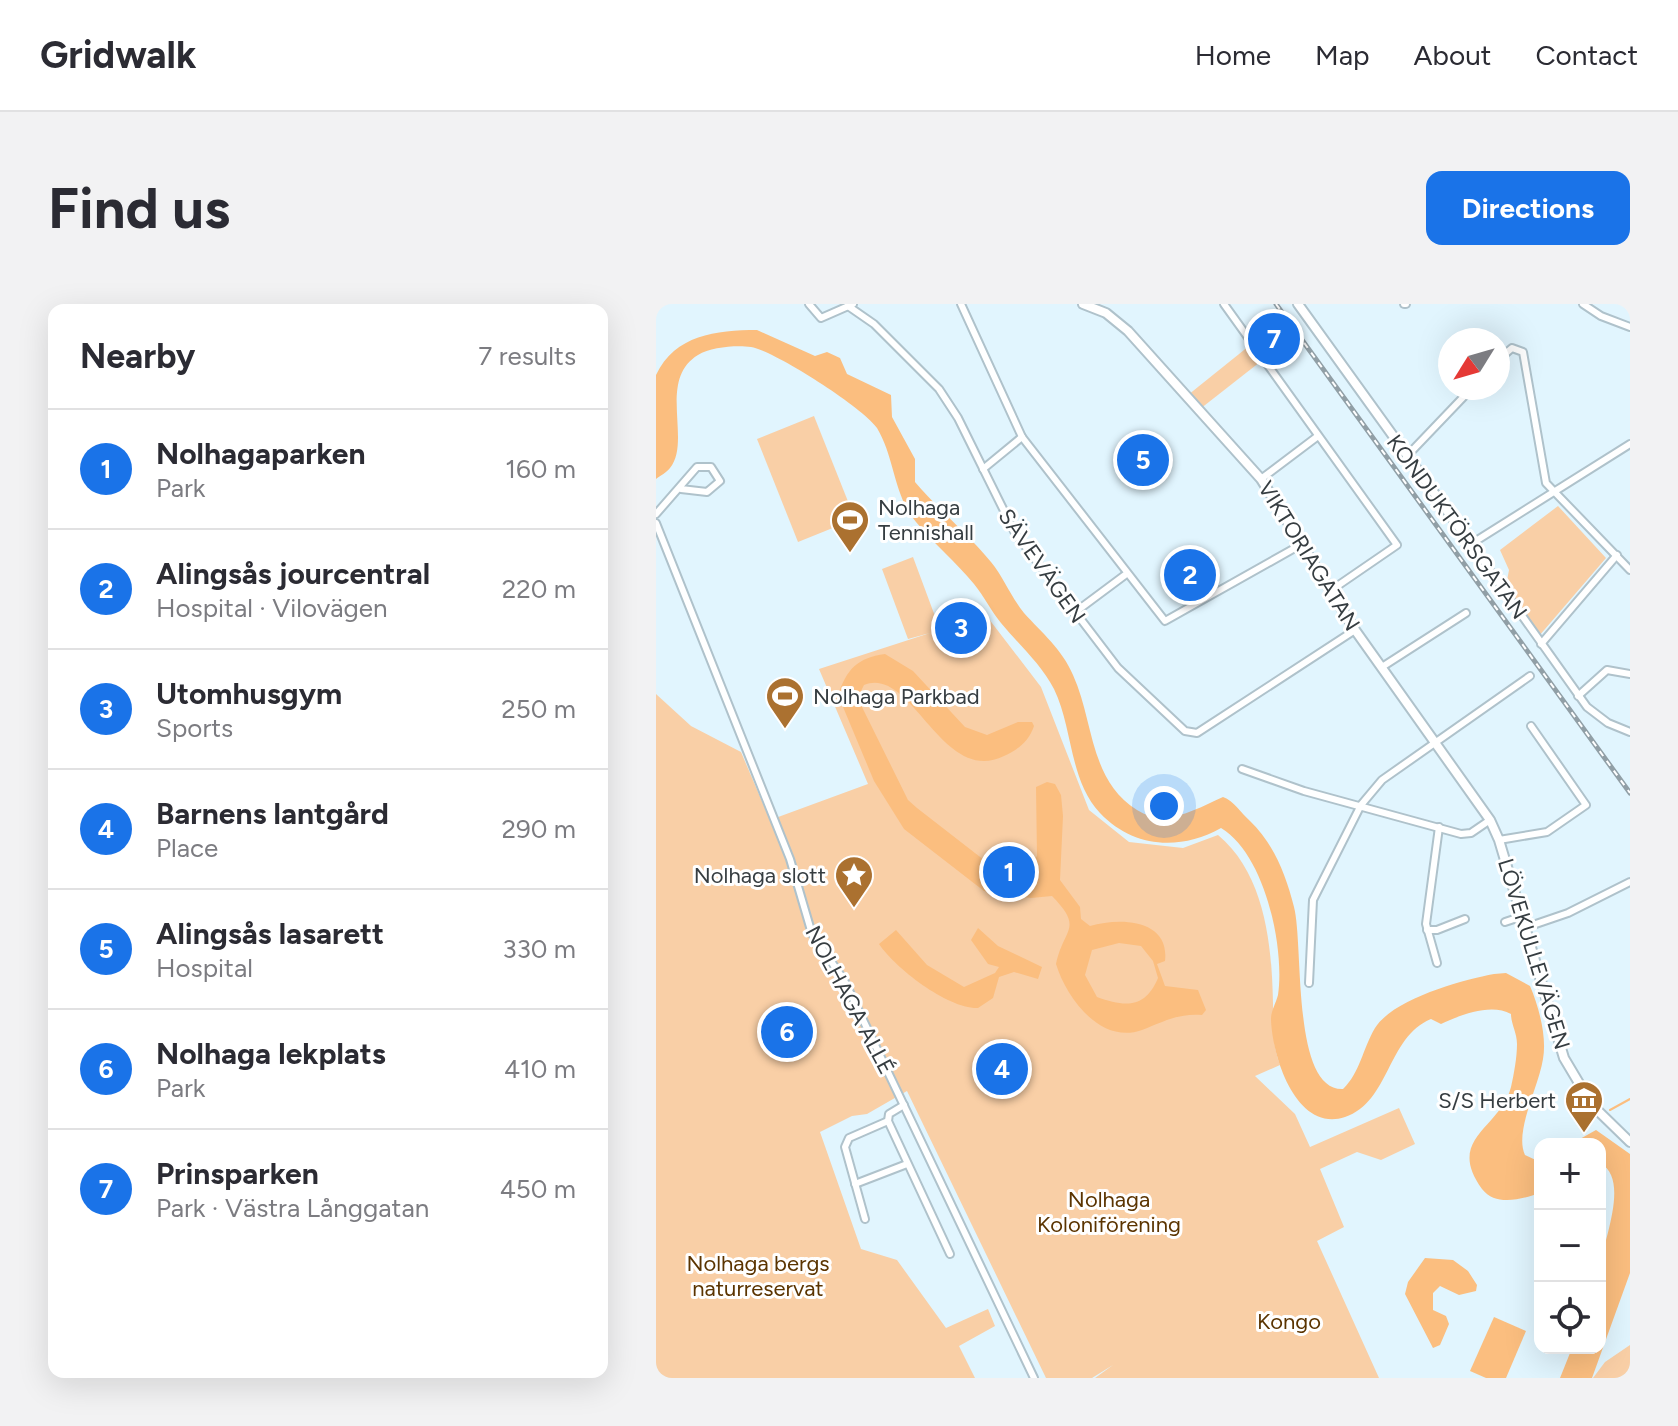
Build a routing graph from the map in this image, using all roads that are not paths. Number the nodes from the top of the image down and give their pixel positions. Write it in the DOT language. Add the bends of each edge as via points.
graph roads {
  1 [pos="961,304"];
  2 [pos="1083,304"];
  3 [pos="1224,304"];
  4 [pos="1298,304"];
  5 [pos="1583,304"];
  6 [pos="851,305"];
  7 [pos="810,308"];
  8 [pos="1630,327"];
  9 [pos="1510,352"];
  10 [pos="1461,400"];
  11 [pos="1318,436"];
  12 [pos="1022,437"];
  13 [pos="1630,444"];
  14 [pos="1406,457"];
  15 [pos="983,469"];
  16 [pos="1261,479"];
  17 [pos="681,489"];
  18 [pos="1556,492"];
  19 [pos="656,514"];
  20 [pos="656,523"];
  21 [pos="1302,544"];
  22 [pos="1471,544"];
  23 [pos="1617,555"];
  24 [pos="1630,570"];
  25 [pos="1125,575"];
  26 [pos="1330,591"];
  27 [pos="1074,613"];
  28 [pos="1466,613"];
  29 [pos="1355,630"];
  30 [pos="1541,644"];
  31 [pos="1382,667"];
  32 [pos="1630,674"];
  33 [pos="1530,676"];
  34 [pos="1578,696"];
  35 [pos="1531,726"];
  36 [pos="1630,732"];
  37 [pos="1436,741"];
  38 [pos="1242,769"];
  39 [pos="1361,805"];
  40 [pos="1490,820"];
  41 [pos="1439,827"];
  42 [pos="1499,840"];
  43 [pos="1630,882"];
  44 [pos="1523,916"];
  45 [pos="1465,919"];
  46 [pos="1505,922"];
  47 [pos="1527,927"];
  48 [pos="1427,930"];
  49 [pos="1437,963"];
  50 [pos="1309,983"];
  51 [pos="904,1105"];
  52 [pos="888,1121"];
  53 [pos="1630,1142"];
  54 [pos="907,1164"];
  55 [pos="855,1184"];
  56 [pos="865,1219"];
  57 [pos="950,1254"];
  58 [pos="1034,1378"];
  1 -- 12 [label="street"];
  2 -- 16 [label="street, VIKTORIAGATAN" via="1106,313 1128,331"];
  3 -- 11 [label="street"];
  4 -- 14 [label="street, KONDUKTÖRSGATAN"];
  5 -- 8 [label="street"];
  6 -- 7 [label="street" via="821,318"];
  6 -- 15 [label="street, SÄVEVÄGEN" via="939,389"];
  9 -- 18 [label="street" via="1516,348 1525,357 1542,470"];
  10 -- 14 [label="street"];
  11 -- 16 [label="street"];
  11 -- 26 [label="street" via="1397,545"];
  12 -- 15 [label="street"];
  12 -- 25 [label="street"];
  13 -- 18 [label="street"];
  14 -- 22 [label="street, KONDUKTÖRSGATAN"];
  15 -- 27 [label="street, SÄVEVÄGEN" via="1005,518"];
  16 -- 21 [label="street, VIKTORIAGATAN"];
  17 -- 17 [label="street" via="707,492 720,481 716,470 702,465"];
  17 -- 19 [label="street"];
  18 -- 22 [label="street"];
  18 -- 23 [label="street"];
  20 -- 51 [label="street, NOLHAGA ALLÉ" via="790,859 812,934 844,980"];
  21 -- 25 [label="street" via="1165,621"];
  21 -- 26 [label="street, VIKTORIAGATAN"];
  22 -- 30 [label="street, KONDUKTÖRSGATAN"];
  23 -- 24 [label="street"];
  23 -- 30 [label="street"];
  25 -- 27 [label="street"];
  26 -- 29 [label="street, VIKTORIAGATAN"];
  27 -- 29 [label="street, SÄVEVÄGEN" via="1138,688 1185,731 1197,733"];
  28 -- 31 [label="street"];
  29 -- 31 [label="street, VIKTORIAGATAN"];
  30 -- 34 [label="street, KONDUKTÖRSGATAN"];
  31 -- 37 [label="street, VIKTORIAGATAN"];
  32 -- 34 [label="street" via="1607,670"];
  33 -- 37 [label="street"];
  34 -- 36 [label="street, KONDUKTÖRSGATAN" via="1608,723"];
  35 -- 42 [label="street" via="1586,805 1547,832"];
  37 -- 39 [label="street" via="1382,780"];
  37 -- 40 [label="street, VIKTORIAGATAN"];
  38 -- 39 [label="street"];
  39 -- 41 [label="street"];
  39 -- 50 [label="street" via="1313,900"];
  40 -- 41 [label="street" via="1471,833"];
  40 -- 42 [label="street, VIKTORIAGATAN"];
  41 -- 48 [label="street"];
  42 -- 44 [label="street, LÖVEKULLEVÄGEN"];
  43 -- 47 [label="street"];
  44 -- 46 [label="street"];
  44 -- 47 [label="street, LÖVEKULLEVÄGEN"];
  45 -- 48 [label="street"];
  47 -- 53 [label="street, LÖVEKULLEVÄGEN" via="1572,1074 1592,1105"];
  48 -- 49 [label="street"];
  51 -- 52 [label="street" via="889,1114"];
  51 -- 58 [label="street, NOLHAGA ALLÉ"];
  52 -- 54 [label="street"];
  52 -- 55 [label="street" via="849,1138 845,1147"];
  54 -- 55 [label="street"];
  54 -- 57 [label="street"];
  55 -- 56 [label="street"];
}
